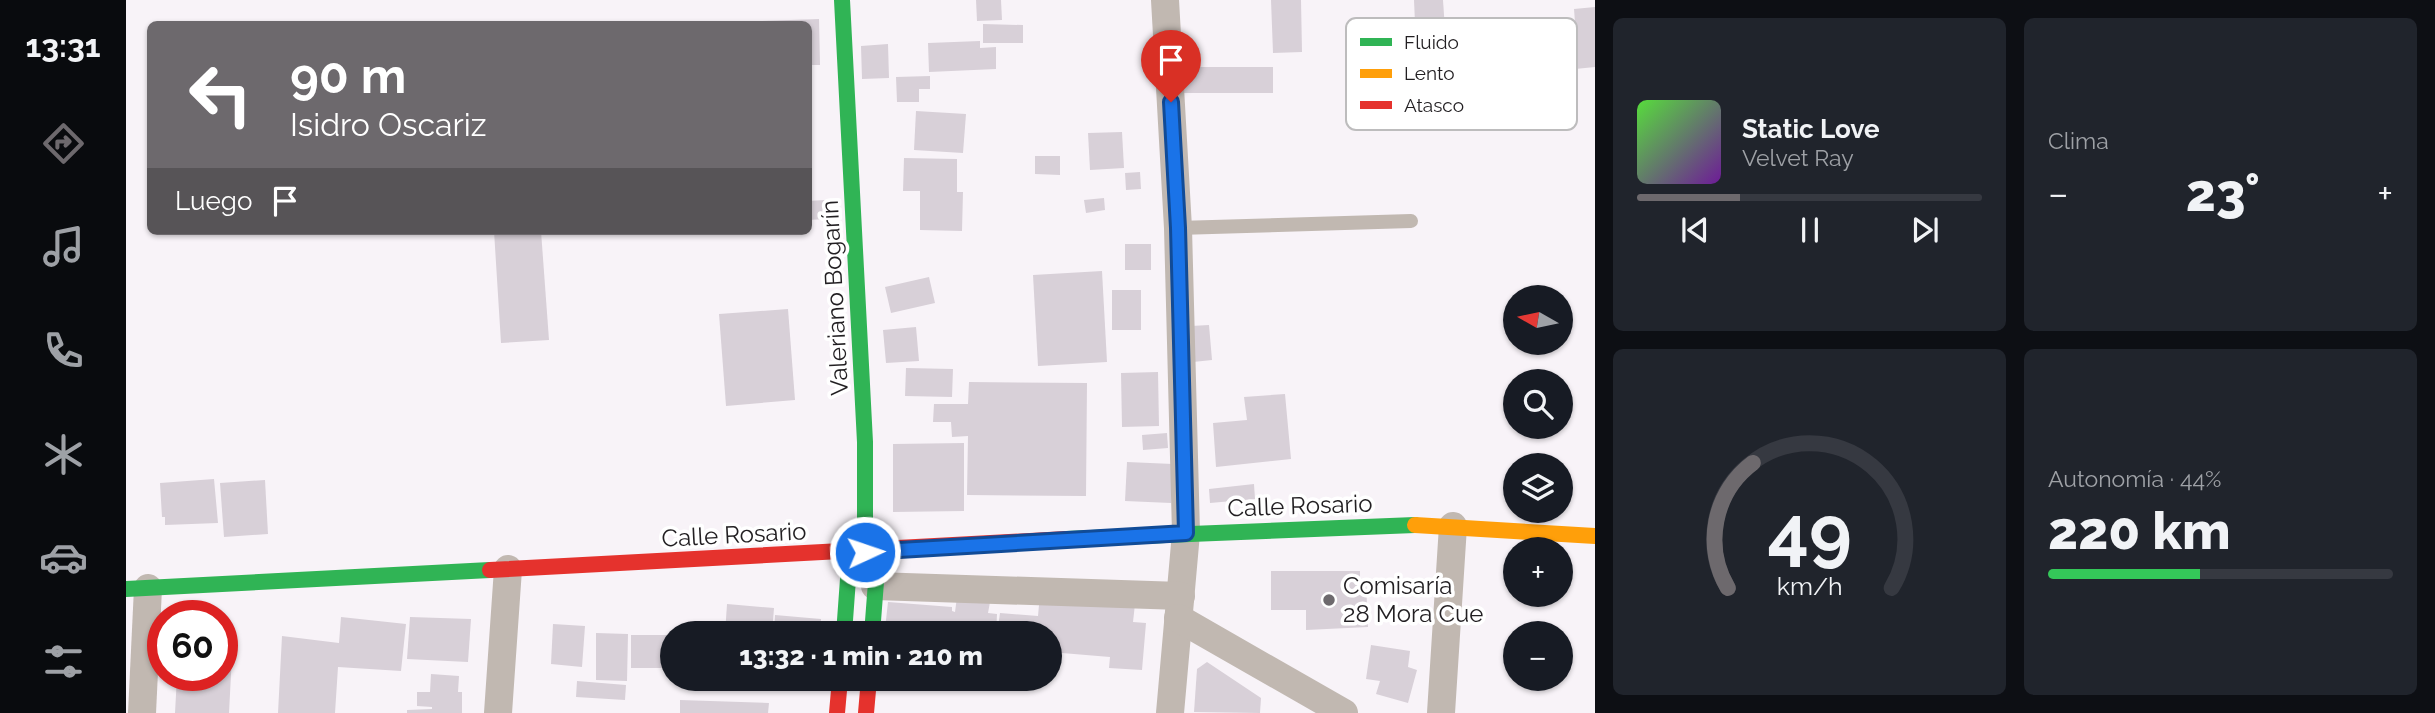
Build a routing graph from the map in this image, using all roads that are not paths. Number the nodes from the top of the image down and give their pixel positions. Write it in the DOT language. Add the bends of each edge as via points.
graph roads {
  1 [pos="842,0"];
  2 [pos="1165,0"];
  3 [pos="1411,221"];
  4 [pos="1178,228"];
  5 [pos="1453,526"];
  6 [pos="1186,533"];
  7 [pos="1595,536"];
  8 [pos="988,544"];
  9 [pos="865,552"];
  10 [pos="508,569"];
  11 [pos="876,586"];
  12 [pos="137,588"];
  13 [pos="988,589"];
  14 [pos="1180,607"];
  15 [pos="845,621"];
  16 [pos="873,621"];
  17 [pos="839,691"];
  18 [pos="868,691"];
  19 [pos="142,713"];
  20 [pos="498,713"];
  21 [pos="837,713"];
  22 [pos="866,713"];
  23 [pos="1170,713"];
  24 [pos="1344,713"];
  25 [pos="1441,713"];
  1 -- 9 [label="main road, Valeriano Bogarín" via="865,442"];
  2 -- 4 [label="street"];
  3 -- 4 [label="lane"];
  4 -- 6 [label="street"];
  5 -- 6 [label="main road, Calle Rosario"];
  5 -- 7 [label="main road, Calle Rosario"];
  5 -- 25 [label="street"];
  6 -- 8 [label="main road, Calle Rosario"];
  6 -- 14 [label="street"];
  8 -- 9 [label="main road, Calle Rosario"];
  8 -- 13 [label="street"];
  9 -- 10 [label="main road, Calle Rosario"];
  9 -- 11 [label="main road"];
  9 -- 15 [label="main road" via="848,579"];
  10 -- 12 [label="main road, Calle Rosario"];
  10 -- 20 [label="street"];
  11 -- 13 [label="street"];
  11 -- 16 [label="main road"];
  12 -- 19 [label="street"];
  13 -- 14 [label="street"];
  14 -- 23 [label="street"];
  14 -- 24 [label="street"];
  17 -- 21 [label="main road"];
  18 -- 22 [label="main road"];
}
